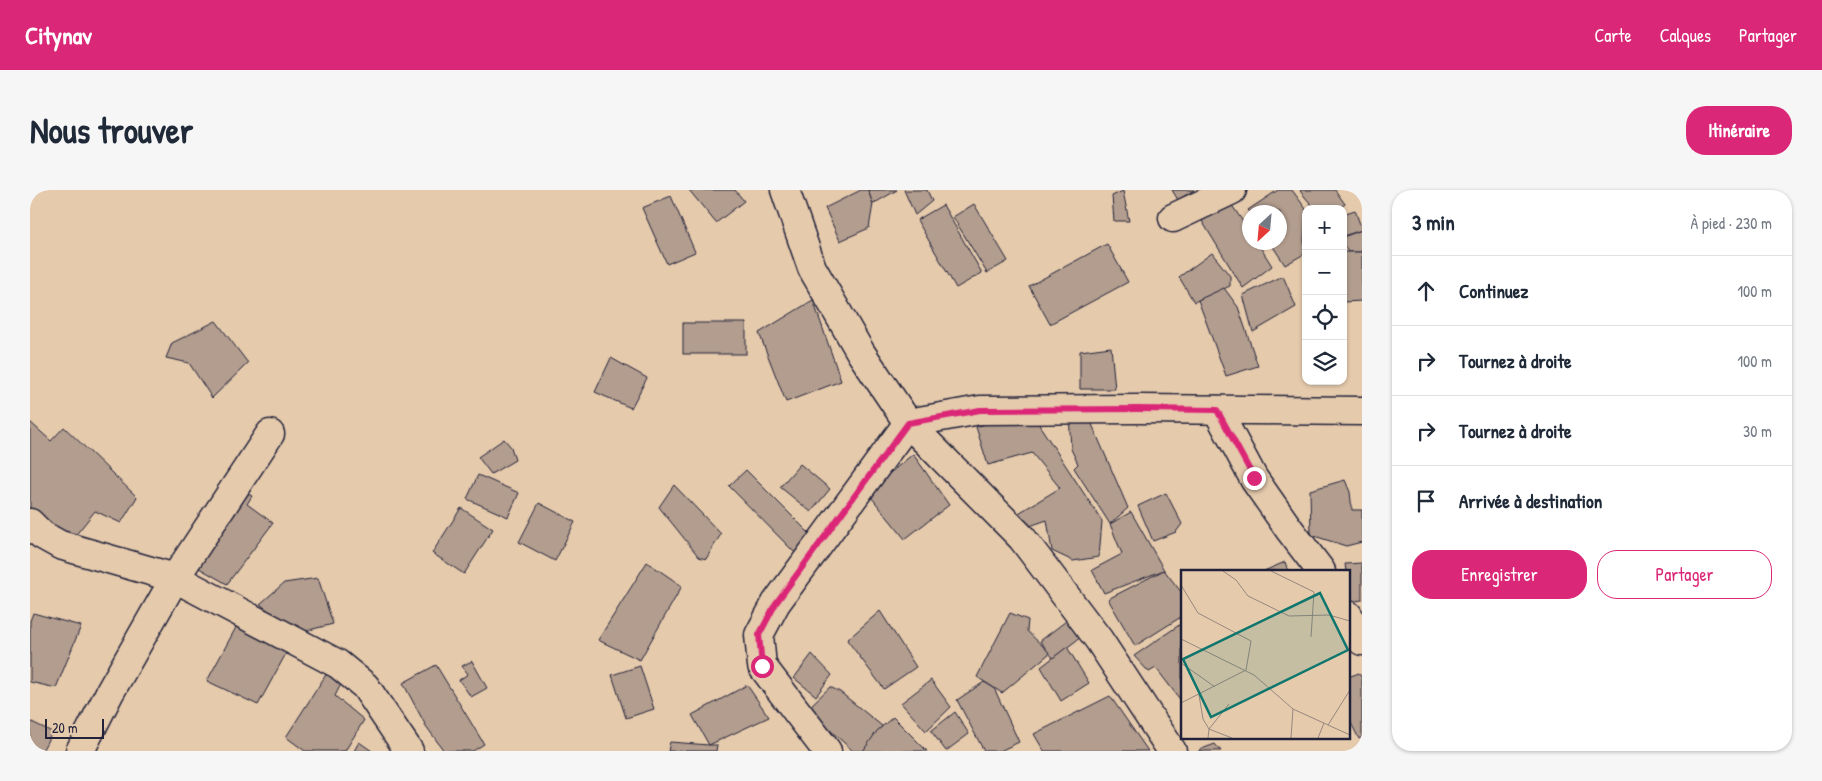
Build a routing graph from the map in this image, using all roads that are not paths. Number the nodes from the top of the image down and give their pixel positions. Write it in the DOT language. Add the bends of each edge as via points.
graph roads {
  1 [pos="785,190"];
  2 [pos="1232,190"];
  3 [pos="1172,218"];
  4 [pos="1217,410"];
  5 [pos="1362,411"];
  6 [pos="908,423"];
  7 [pos="270,434"];
  8 [pos="30,523"];
  9 [pos="1320,570"];
  10 [pos="175,578"];
  11 [pos="1350,620"];
  12 [pos="1362,641"];
  13 [pos="80,751"];
  14 [pos="409,751"];
  15 [pos="827,751"];
  16 [pos="1172,751"];
  1 -- 6 [label="street" via="812,268 861,353"];
  2 -- 3 [label="street"];
  4 -- 5 [label="street"];
  4 -- 6 [label="street" via="980,410"];
  4 -- 9 [label="street" via="1254,478"];
  6 -- 15 [label="street" via="776,603 759,635 762,666"];
  6 -- 16 [label="street" via="1022,538 1099,640"];
  7 -- 10 [label="street"];
  8 -- 10 [label="street" via="42,535 60,544"];
  10 -- 13 [label="street"];
  10 -- 14 [label="street" via="352,674 365,686"];
  11 -- 12 [label="street"];
}
